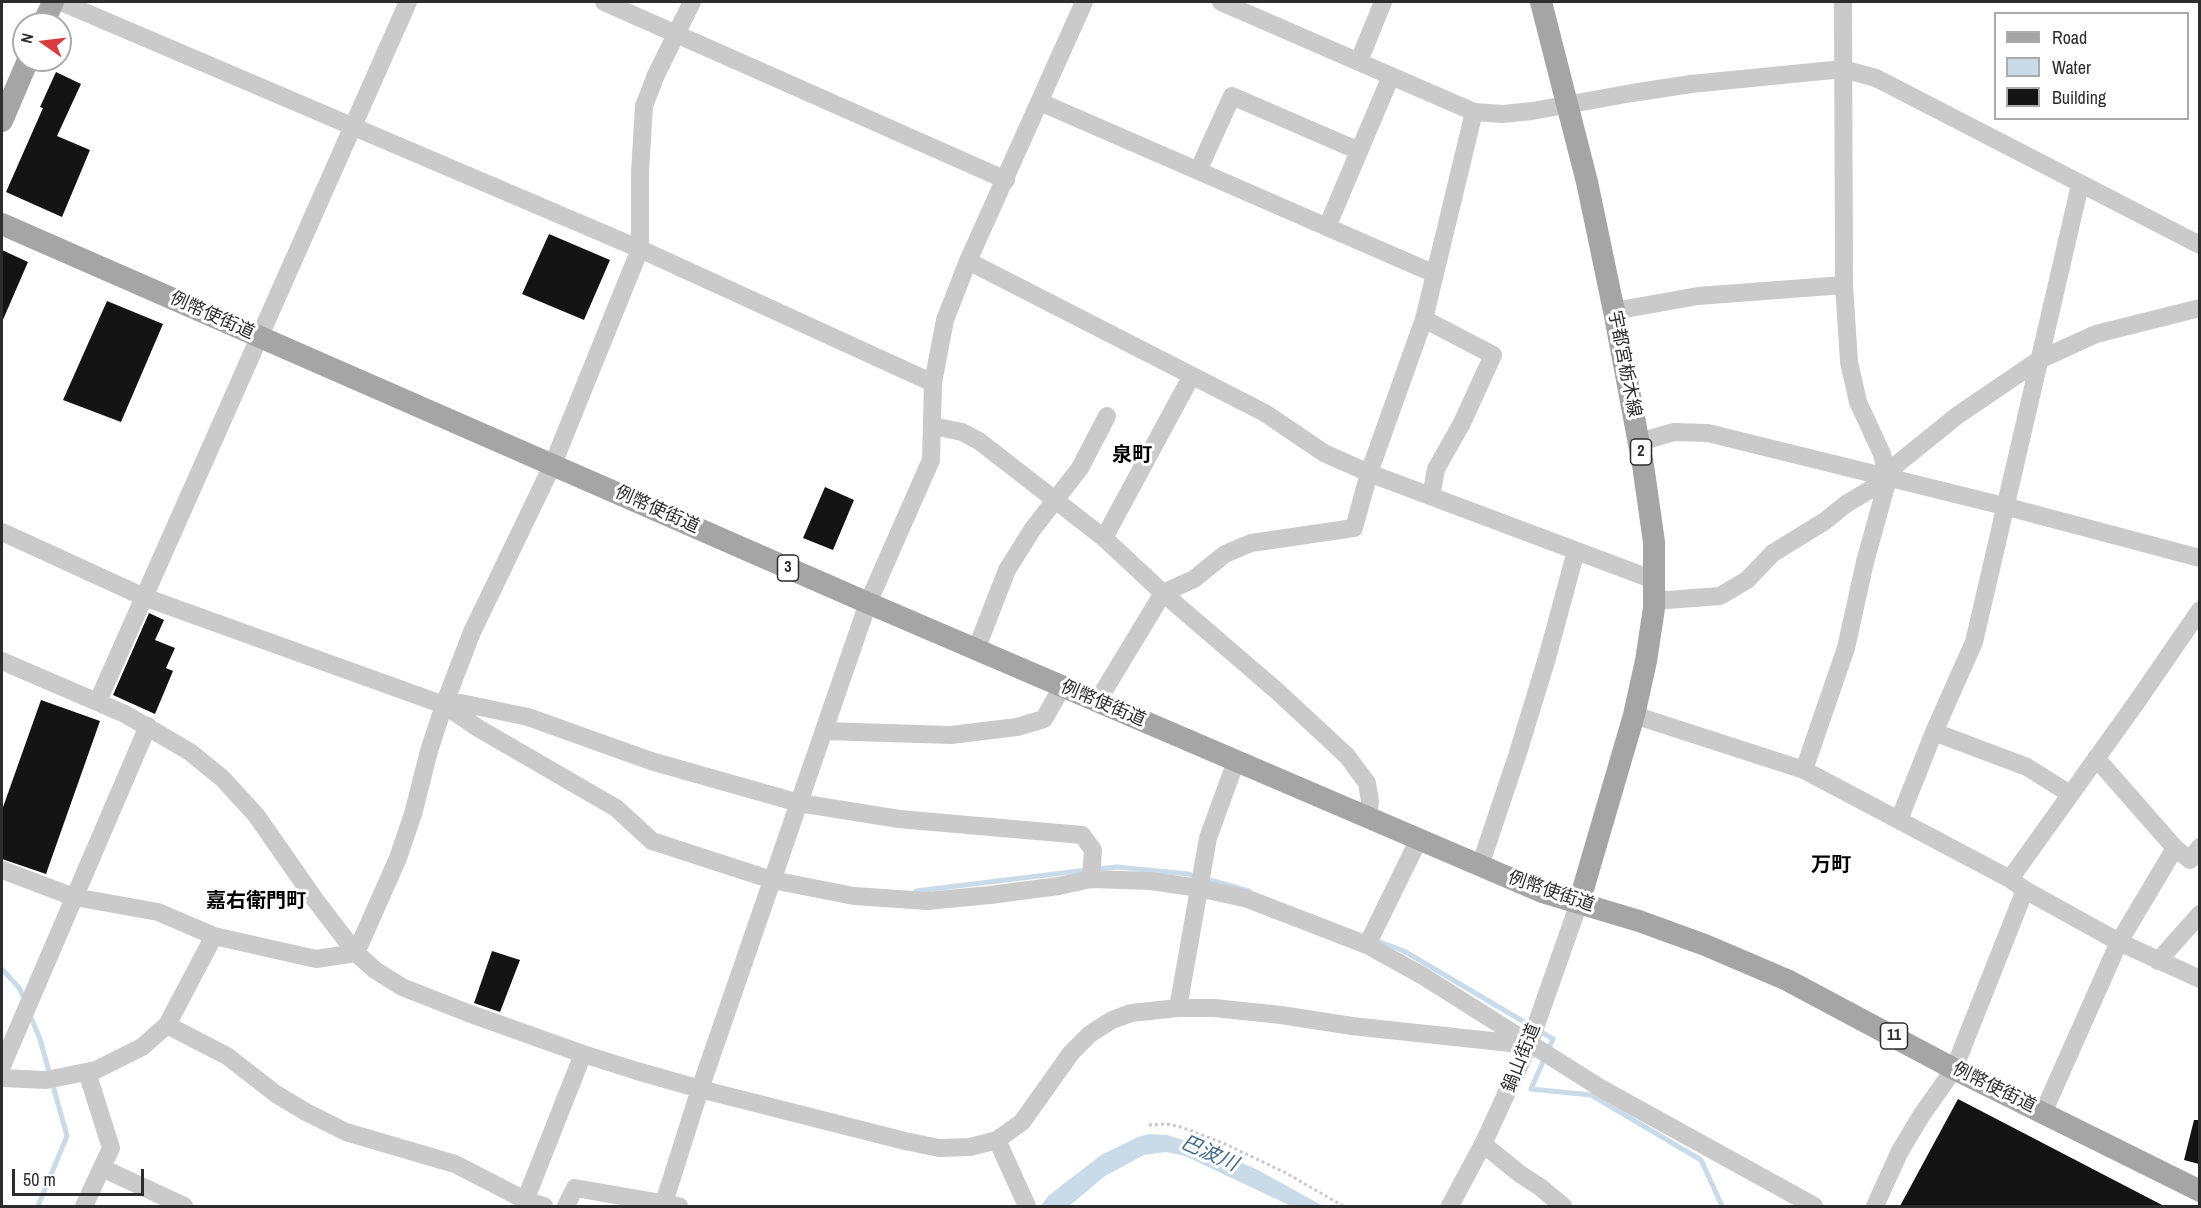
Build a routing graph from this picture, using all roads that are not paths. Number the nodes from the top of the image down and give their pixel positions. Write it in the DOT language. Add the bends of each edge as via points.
graph roads {
  1 [pos="61,2"];
  2 [pos="408,2"];
  3 [pos="604,2"];
  4 [pos="692,2"];
  5 [pos="1084,2"];
  6 [pos="1221,2"];
  7 [pos="1383,2"];
  8 [pos="1541,2"];
  9 [pos="1843,2"];
  10 [pos="677,33"];
  11 [pos="1359,62"];
  12 [pos="1843,69"];
  13 [pos="23,72"];
  14 [pos="1391,76"];
  15 [pos="1040,102"];
  16 [pos="1568,105"];
  17 [pos="1474,112"];
  18 [pos="2,121"];
  19 [pos="352,126"];
  20 [pos="1359,152"];
  21 [pos="1198,171"];
  22 [pos="1006,180"];
  23 [pos="2080,185"];
  24 [pos="2,224"];
  25 [pos="1327,227"];
  26 [pos="2199,245"];
  27 [pos="640,249"];
  28 [pos="968,261"];
  29 [pos="1435,274"];
  30 [pos="1844,285"];
  31 [pos="2199,308"];
  32 [pos="1614,311"];
  33 [pos="1424,319"];
  34 [pos="259,336"];
  35 [pos="2039,360"];
  36 [pos="1191,377"];
  37 [pos="933,383"];
  38 [pos="1107,416"];
  39 [pos="933,426"];
  40 [pos="1639,442"];
  41 [pos="553,464"];
  42 [pos="1369,473"];
  43 [pos="1888,479"];
  44 [pos="1431,496"];
  45 [pos="1055,500"];
  46 [pos="2004,506"];
  47 [pos="2,532"];
  48 [pos="1104,538"];
  49 [pos="1576,551"];
  50 [pos="2199,558"];
  51 [pos="1654,590"];
  52 [pos="1163,593"];
  53 [pos="144,597"];
  54 [pos="868,603"];
  55 [pos="2199,610"];
  56 [pos="976,650"];
  57 [pos="2,661"];
  58 [pos="1062,687"];
  59 [pos="98,701"];
  60 [pos="1097,702"];
  61 [pos="444,705"];
  62 [pos="1634,715"];
  63 [pos="148,726"];
  64 [pos="824,731"];
  65 [pos="1934,732"];
  66 [pos="2096,758"];
  67 [pos="1236,761"];
  68 [pos="1804,770"];
  69 [pos="2070,794"];
  70 [pos="799,803"];
  71 [pos="1368,816"];
  72 [pos="1899,820"];
  73 [pos="1419,839"];
  74 [pos="2175,848"];
  75 [pos="2199,848"];
  76 [pos="1480,866"];
  77 [pos="2,870"];
  78 [pos="1091,879"];
  79 [pos="2010,879"];
  80 [pos="772,880"];
  81 [pos="1199,888"];
  82 [pos="2025,890"];
  83 [pos="74,897"];
  84 [pos="1579,903"];
  85 [pos="2199,914"];
  86 [pos="214,936"];
  87 [pos="2119,942"];
  88 [pos="1367,945"];
  89 [pos="356,953"];
  90 [pos="2158,962"];
  91 [pos="2199,979"];
  92 [pos="1178,1008"];
  93 [pos="166,1025"];
  94 [pos="1529,1045"];
  95 [pos="583,1054"];
  96 [pos="2,1066"];
  97 [pos="1954,1069"];
  98 [pos="87,1072"];
  99 [pos="700,1089"];
  100 [pos="2043,1113"];
  101 [pos="997,1140"];
  102 [pos="1484,1144"];
  103 [pos="102,1168"];
  104 [pos="2199,1191"];
  105 [pos="1019,1202"];
  106 [pos="524,1203"];
  107 [pos="669,1205"];
  108 [pos="84,1206"];
  109 [pos="184,1206"];
  110 [pos="544,1206"];
  111 [pos="566,1206"];
  112 [pos="1450,1206"];
  113 [pos="1563,1206"];
  114 [pos="1814,1206"];
  115 [pos="1875,1206"];
  1 -- 19 [label="street"];
  2 -- 19 [label="street"];
  3 -- 10 [label="street"];
  4 -- 10 [label="street"];
  5 -- 15 [label="street"];
  6 -- 11 [label="street"];
  7 -- 11 [label="street"];
  8 -- 16 [label="main road, 宇都宮栃木線 / 2"];
  9 -- 12 [label="street"];
  10 -- 22 [label="street"];
  10 -- 27 [label="street" via="644,106"];
  11 -- 14 [label="street"];
  12 -- 16 [label="street" via="1691,84"];
  12 -- 23 [label="street" via="1876,78"];
  12 -- 30 [label="street"];
  13 -- 18 [label="main road"];
  14 -- 17 [label="street"];
  14 -- 20 [label="street"];
  15 -- 21 [label="street"];
  15 -- 22 [label="street"];
  16 -- 17 [label="street" via="1503,114"];
  16 -- 32 [label="main road, 宇都宮栃木線 / 2"];
  17 -- 29 [label="street"];
  19 -- 27 [label="street"];
  19 -- 34 [label="street"];
  20 -- 21 [label="street" via="1232,96"];
  20 -- 25 [label="street"];
  21 -- 25 [label="street"];
  22 -- 28 [label="street"];
  23 -- 26 [label="street"];
  23 -- 35 [label="street"];
  24 -- 34 [label="main road, 例幣使街道 / 3"];
  25 -- 29 [label="street"];
  27 -- 37 [label="street"];
  27 -- 41 [label="street"];
  28 -- 36 [label="street"];
  28 -- 37 [label="street" via="945,320"];
  29 -- 33 [label="street"];
  30 -- 32 [label="street" via="1698,296"];
  30 -- 43 [label="street" via="1849,362 1858,402 1882,454"];
  31 -- 35 [label="street" via="2096,334"];
  32 -- 40 [label="main road, 宇都宮栃木線 / 2"];
  33 -- 42 [label="street"];
  33 -- 44 [label="street" via="1493,355 1436,469"];
  34 -- 41 [label="main road, 例幣使街道 / 3"];
  34 -- 53 [label="street"];
  35 -- 43 [label="street" via="1958,415 1896,465"];
  35 -- 46 [label="street"];
  36 -- 42 [label="street" via="1264,413 1324,453"];
  36 -- 48 [label="street"];
  37 -- 39 [label="street"];
  38 -- 45 [label="street" via="1080,468"];
  39 -- 45 [label="street" via="962,432 978,441"];
  39 -- 54 [label="street" via="931,460"];
  40 -- 43 [label="street" via="1674,432 1708,433"];
  40 -- 51 [label="main road, 宇都宮栃木線 / 2" via="1654,542"];
  41 -- 54 [label="main road, 例幣使街道 / 3"];
  41 -- 61 [label="street" via="472,632"];
  42 -- 44 [label="street"];
  42 -- 52 [label="street" via="1354,528 1251,543 1225,554 1194,579"];
  43 -- 46 [label="street"];
  43 -- 51 [label="street" via="1773,553 1747,580 1720,596"];
  43 -- 68 [label="street" via="1846,648"];
  44 -- 49 [label="street"];
  45 -- 48 [label="street"];
  45 -- 56 [label="street" via="1007,570"];
  46 -- 50 [label="street"];
  46 -- 65 [label="street" via="1974,642"];
  47 -- 53 [label="street"];
  48 -- 52 [label="street"];
  49 -- 51 [label="street"];
  49 -- 76 [label="street" via="1527,723"];
  51 -- 62 [label="main road, 宇都宮栃木線 / 2" via="1646,661"];
  52 -- 60 [label="street"];
  52 -- 71 [label="street" via="1347,756 1367,783"];
  53 -- 59 [label="street"];
  53 -- 61 [label="street"];
  54 -- 56 [label="main road, 例幣使街道 / 3"];
  54 -- 64 [label="street"];
  55 -- 66 [label="street"];
  56 -- 58 [label="main road, 例幣使街道 / 3"];
  57 -- 59 [label="street"];
  58 -- 60 [label="main road, 例幣使街道 / 3"];
  58 -- 64 [label="street" via="1044,719 1017,727 951,735"];
  59 -- 63 [label="street"];
  60 -- 67 [label="main road, 例幣使街道 / 3"];
  61 -- 70 [label="street" via="461,703 528,717 651,761"];
  61 -- 80 [label="street" via="615,808 652,841"];
  61 -- 89 [label="street" via="414,814"];
  62 -- 68 [label="street"];
  62 -- 84 [label="main road, 宇都宮栃木線 / 2"];
  63 -- 83 [label="street"];
  63 -- 89 [label="street" via="222,778 256,815"];
  64 -- 70 [label="street"];
  65 -- 69 [label="street" via="2027,767"];
  65 -- 72 [label="street"];
  66 -- 69 [label="street"];
  66 -- 74 [label="street"];
  67 -- 71 [label="main road, 例幣使街道 / 3"];
  67 -- 81 [label="street" via="1208,838"];
  68 -- 72 [label="street"];
  69 -- 79 [label="street"];
  70 -- 78 [label="street" via="899,819 1082,835 1093,850"];
  70 -- 80 [label="street"];
  71 -- 73 [label="main road, 例幣使街道 / 3"];
  72 -- 79 [label="street"];
  73 -- 76 [label="main road, 例幣使街道 / 3"];
  73 -- 88 [label="street"];
  74 -- 75 [label="street" via="2190,860"];
  74 -- 87 [label="street"];
  76 -- 84 [label="main road, 例幣使街道 / 3"];
  77 -- 83 [label="street"];
  78 -- 80 [label="street" via="990,896 927,901 854,896"];
  78 -- 81 [label="street"];
  79 -- 82 [label="street"];
  80 -- 99 [label="street"];
  81 -- 88 [label="street" via="1248,899"];
  81 -- 92 [label="street"];
  82 -- 87 [label="street"];
  82 -- 97 [label="street"];
  83 -- 86 [label="street" via="158,912"];
  83 -- 96 [label="street"];
  84 -- 94 [label="street, 鍋山街道"];
  84 -- 97 [label="main road, 例幣使街道 / 11" via="1639,921 1777,976"];
  85 -- 90 [label="street"];
  86 -- 89 [label="street" via="316,959"];
  86 -- 93 [label="street"];
  87 -- 90 [label="street"];
  87 -- 100 [label="street"];
  88 -- 94 [label="street" via="1423,976"];
  89 -- 95 [label="street" via="402,987"];
  90 -- 91 [label="street"];
  92 -- 94 [label="street" via="1281,1015 1363,1028"];
  92 -- 101 [label="street" via="1131,1013 1090,1034 1071,1053 1022,1122"];
  93 -- 98 [label="street" via="142,1047"];
  93 -- 106 [label="street" via="227,1056 276,1094 346,1132 455,1164"];
  94 -- 102 [label="street, 鍋山街道"];
  94 -- 114 [label="street"];
  95 -- 99 [label="street"];
  95 -- 106 [label="street"];
  96 -- 98 [label="street" via="46,1080"];
  97 -- 100 [label="main road, 例幣使街道 / 11"];
  97 -- 115 [label="street" via="1900,1151"];
  98 -- 103 [label="street" via="111,1148"];
  99 -- 101 [label="street" via="939,1148 970,1147"];
  99 -- 107 [label="street"];
  100 -- 104 [label="main road, 例幣使街道 / 11"];
  101 -- 105 [label="street"];
  102 -- 112 [label="street, 鍋山街道"];
  102 -- 113 [label="street"];
  103 -- 108 [label="street"];
  103 -- 109 [label="street"];
  106 -- 110 [label="street"];
  107 -- 111 [label="street" via="575,1188"];
}
